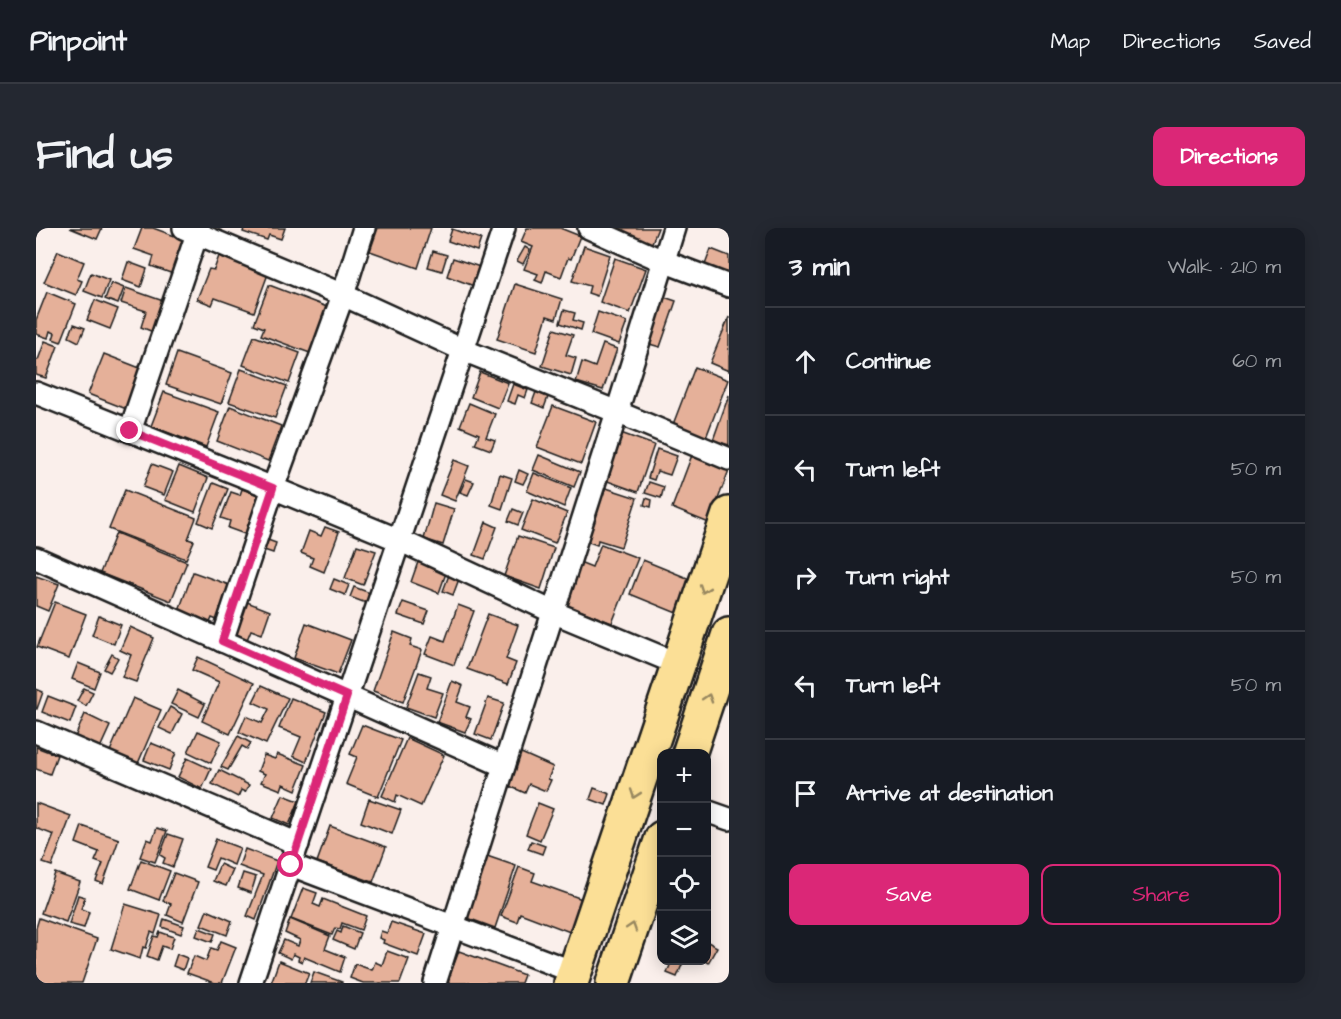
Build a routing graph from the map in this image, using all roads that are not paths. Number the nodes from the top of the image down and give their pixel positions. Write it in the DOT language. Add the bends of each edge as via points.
graph roads {
  1 [pos="364,228"];
  2 [pos="504,228"];
  3 [pos="589,228"];
  4 [pos="674,228"];
  5 [pos="194,230"];
  6 [pos="663,261"];
  7 [pos="729,286"];
  8 [pos="343,295"];
  9 [pos="464,350"];
  10 [pos="36,393"];
  11 [pos="617,412"];
  12 [pos="130,431"];
  13 [pos="729,459"];
  14 [pos="273,488"];
  15 [pos="729,514"];
  16 [pos="399,540"];
  17 [pos="36,558"];
  18 [pos="553,612"];
  19 [pos="729,634"];
  20 [pos="222,641"];
  21 [pos="678,664"];
  22 [pos="347,696"];
  23 [pos="36,732"];
  24 [pos="690,749"];
  25 [pos="504,766"];
  26 [pos="711,813"];
  27 [pos="729,819"];
  28 [pos="298,844"];
  29 [pos="657,853"];
  30 [pos="291,865"];
  31 [pos="453,927"];
  32 [pos="572,978"];
  33 [pos="251,983"];
  34 [pos="435,983"];
  35 [pos="613,983"];
  1 -- 8 [label="street"];
  2 -- 9 [label="street"];
  3 -- 6 [label="street"];
  4 -- 6 [label="street"];
  5 -- 8 [label="street"];
  5 -- 12 [label="street"];
  6 -- 7 [label="street"];
  6 -- 11 [label="street"];
  8 -- 9 [label="street"];
  8 -- 14 [label="street"];
  9 -- 11 [label="street"];
  9 -- 16 [label="street"];
  10 -- 12 [label="street"];
  11 -- 13 [label="street"];
  11 -- 18 [label="street"];
  12 -- 14 [label="street"];
  14 -- 16 [label="street"];
  14 -- 20 [label="street"];
  15 -- 21 [label="highway, one-way"];
  16 -- 18 [label="street"];
  16 -- 22 [label="street"];
  17 -- 20 [label="street"];
  18 -- 21 [label="street"];
  18 -- 25 [label="street"];
  24 -- 19 [label="highway, one-way"];
  20 -- 22 [label="street"];
  21 -- 32 [label="highway, one-way"];
  22 -- 25 [label="street"];
  22 -- 28 [label="street"];
  23 -- 28 [label="street"];
  25 -- 31 [label="street"];
  26 -- 27 [label="street"];
  28 -- 30 [label="street"];
  35 -- 29 [label="highway, one-way"];
  30 -- 31 [label="street"];
  30 -- 33 [label="street"];
  31 -- 32 [label="street"];
  31 -- 34 [label="street"];
}
